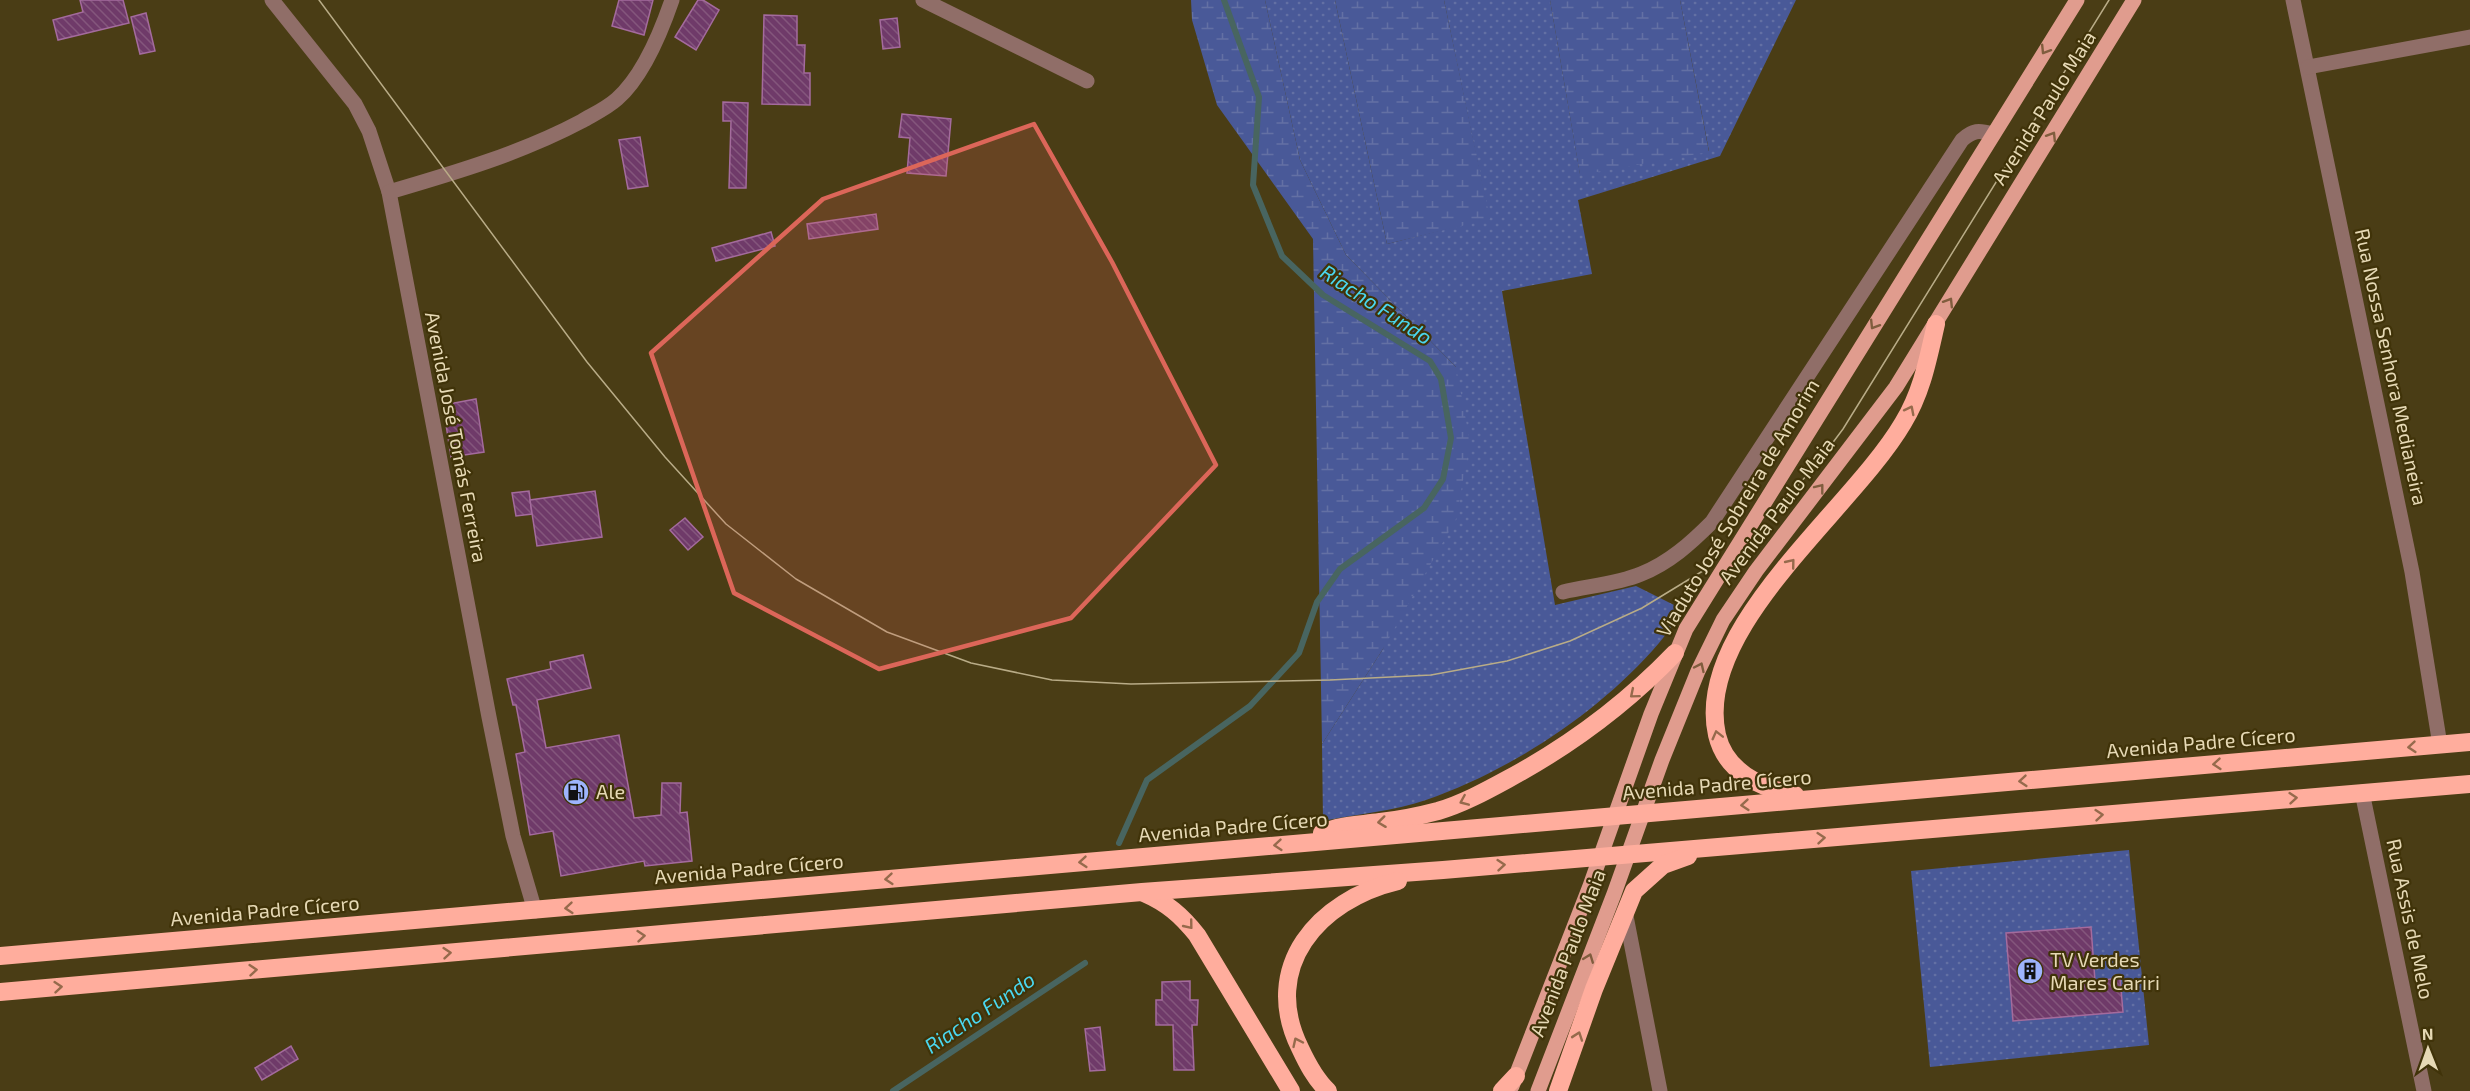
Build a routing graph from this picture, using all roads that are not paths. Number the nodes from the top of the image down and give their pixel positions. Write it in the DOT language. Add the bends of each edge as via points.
graph roads {
  1 [pos="272,0"];
  2 [pos="672,0"];
  3 [pos="923,0"];
  4 [pos="2076,0"];
  5 [pos="2134,0"];
  6 [pos="2293,0"];
  7 [pos="2470,37"];
  8 [pos="2308,67"];
  9 [pos="1087,81"];
  10 [pos="1992,134"];
  11 [pos="389,192"];
  12 [pos="1936,324"];
  13 [pos="1563,592"];
  14 [pos="1675,653"];
  15 [pos="2470,742"];
  16 [pos="2440,745"];
  17 [pos="2470,784"];
  18 [pos="2362,792"];
  19 [pos="1811,799"];
  20 [pos="1304,843"];
  21 [pos="1716,846"];
  22 [pos="1443,870"];
  23 [pos="1142,892"];
  24 [pos="535,911"];
  25 [pos="1625,911"];
  26 [pos="0,956"];
  27 [pos="0,992"];
  28 [pos="1513,1084"];
  29 [pos="1291,1091"];
  30 [pos="1328,1091"];
  31 [pos="1502,1091"];
  32 [pos="1538,1091"];
  33 [pos="1558,1091"];
  34 [pos="1660,1091"];
  35 [pos="2424,1091"];
  1 -- 11 [label="street, Avenida José Tomás Ferreira" via="355,104 369,130"];
  2 -- 11 [label="street" via="644,63 617,99 604,108 551,137"];
  3 -- 9 [label="street"];
  4 -- 10 [label="main road, Viaduto José Sobreira de Amorim, one-way"];
  12 -- 5 [label="main road, Avenida Paulo Maia, one-way"];
  6 -- 8 [label="street, Rua Nossa Senhora Medianeira"];
  7 -- 8 [label="street"];
  8 -- 16 [label="street, Rua Nossa Senhora Medianeira" via="2412,572"];
  10 -- 13 [label="street, Avenida Paulo Maia" via="1970,132 1962,140 1712,522 1668,561 1639,575"];
  10 -- 14 [label="main road, Viaduto José Sobreira de Amorim, one-way" via="1701,602"];
  11 -- 24 [label="street, Avenida José Tomás Ferreira" via="493,739 513,836"];
  19 -- 12 [label="highway, one-way" via="1770,790 1753,782 1727,760 1715,724 1713,702 1717,682 1733,641 1770,588 1903,424 1925,374"];
  32 -- 12 [label="main road, Avenida Paulo Maia, one-way" via="1662,760 1723,620 1896,387"];
  14 -- 20 [label="highway, one-way" via="1606,718 1488,790 1440,810 1329,830"];
  14 -- 28 [label="main road, Viaduto José Sobreira de Amorim"];
  15 -- 16 [label="highway, Avenida Padre Cícero"];
  16 -- 19 [label="highway, Avenida Padre Cícero, one-way"];
  17 -- 18 [label="highway"];
  21 -- 18 [label="highway, one-way"];
  18 -- 35 [label="street, Rua Assis de Melo"];
  19 -- 20 [label="highway, Avenida Padre Cícero, one-way"];
  20 -- 24 [label="highway, Avenida Padre Cícero, one-way"];
  22 -- 21 [label="highway, one-way"];
  21 -- 25 [label="highway" via="1663,865 1634,891"];
  22 -- 23 [label="highway"];
  30 -- 22 [label="highway, one-way" via="1305,1059 1286,1010 1287,981 1296,952 1314,927 1338,905 1383,885"];
  27 -- 23 [label="highway, one-way"];
  23 -- 29 [label="highway, one-way" via="1183,916 1197,934"];
  24 -- 26 [label="highway, Avenida Padre Cícero"];
  33 -- 25 [label="highway, one-way"];
  25 -- 34 [label="street"];
  28 -- 31 [label="highway"];
}
